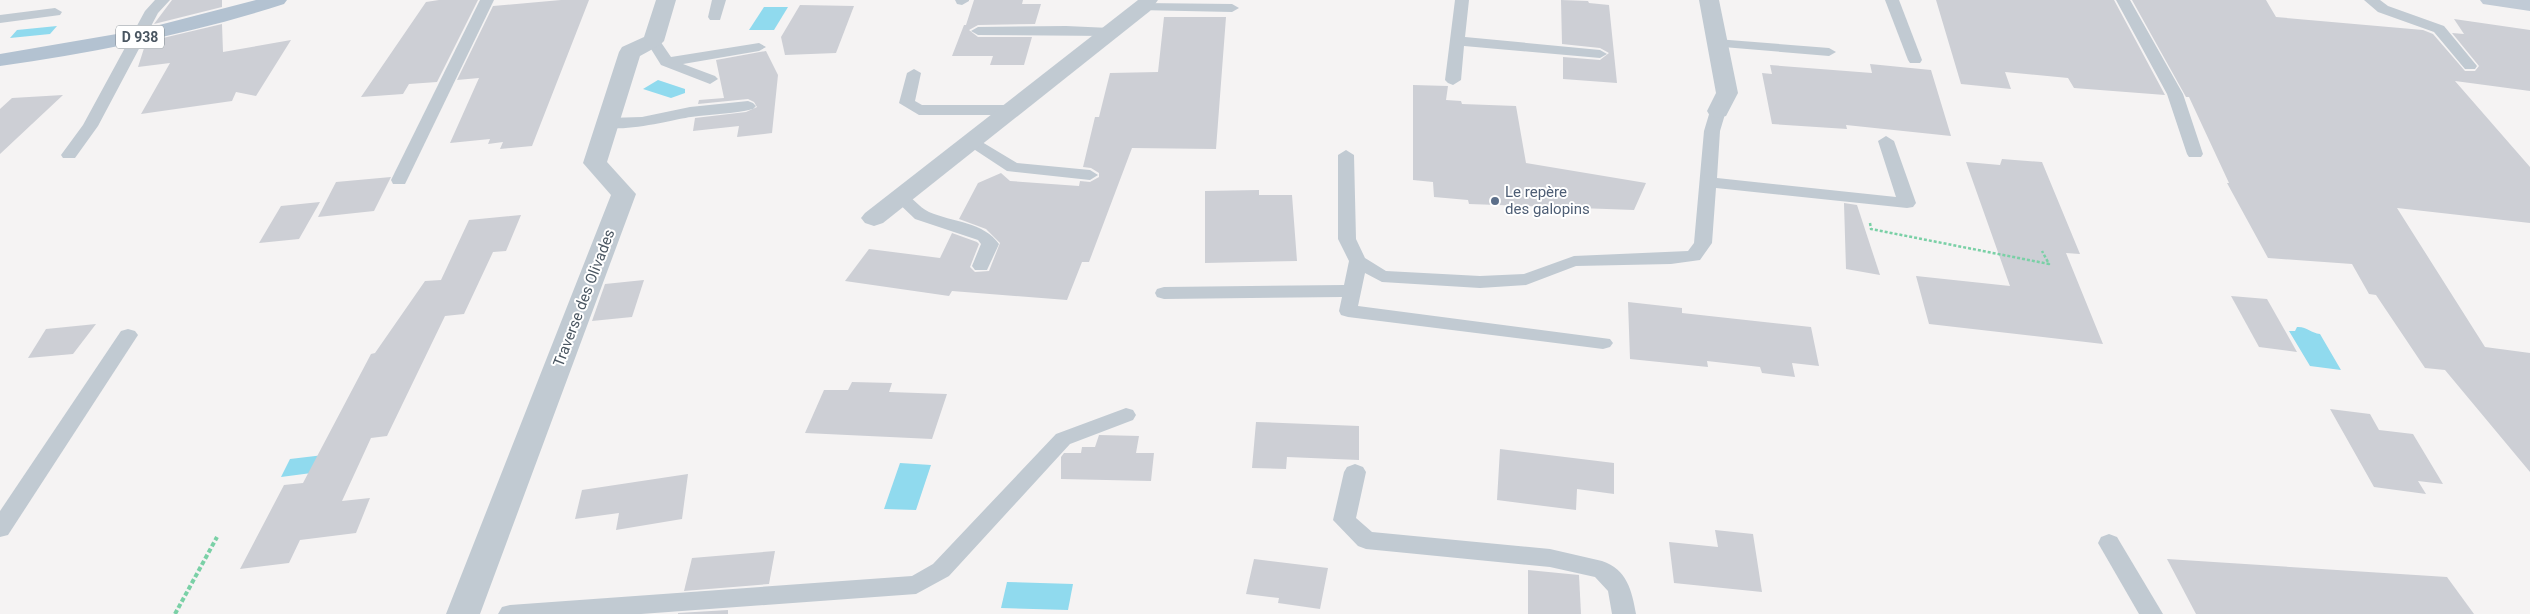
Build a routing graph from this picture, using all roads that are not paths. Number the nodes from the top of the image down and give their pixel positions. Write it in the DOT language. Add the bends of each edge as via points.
graph roads {
  1 [pos="163,0"];
  2 [pos="277,0"];
  3 [pos="487,0"];
  4 [pos="666,0"];
  5 [pos="719,0"];
  6 [pos="1462,0"];
  7 [pos="1709,0"];
  8 [pos="1892,0"];
  9 [pos="2123,0"];
  10 [pos="2370,0"];
  11 [pos="2490,0"];
  12 [pos="2529,2"];
  13 [pos="1145,4"];
  14 [pos="1232,8"];
  15 [pos="55,12"];
  16 [pos="716,17"];
  17 [pos="0,19"];
  18 [pos="978,31"];
  19 [pos="1110,32"];
  20 [pos="138,37"];
  21 [pos="1457,41"];
  22 [pos="1716,43"];
  23 [pos="759,47"];
  24 [pos="659,51"];
  25 [pos="1829,52"];
  26 [pos="1600,54"];
  27 [pos="0,60"];
  28 [pos="1915,60"];
  29 [pos="2470,66"];
  30 [pos="914,73"];
  31 [pos="710,79"];
  32 [pos="1453,80"];
  33 [pos="748,106"];
  34 [pos="1011,110"];
  35 [pos="1718,111"];
  36 [pos="608,123"];
  37 [pos="972,141"];
  38 [pos="1886,141"];
  39 [pos="2195,154"];
  40 [pos="69,155"];
  41 [pos="1346,155"];
  42 [pos="1090,175"];
  43 [pos="399,180"];
  44 [pos="1709,182"];
  45 [pos="900,197"];
  46 [pos="874,218"];
  47 [pos="1358,261"];
  48 [pos="981,266"];
  49 [pos="1352,291"];
  50 [pos="1164,293"];
  51 [pos="128,334"];
  52 [pos="1603,343"];
  53 [pos="1126,415"];
  54 [pos="1355,472"];
  55 [pos="0,529"];
  56 [pos="2110,543"];
  57 [pos="463,614"];
  58 [pos="510,614"];
  59 [pos="1624,614"];
  60 [pos="2151,614"];
  1 -- 20 [label="lane" via="152,11"];
  2 -- 20 [label="main road, D 938"];
  3 -- 43 [label="lane"];
  4 -- 24 [label="street"];
  5 -- 16 [label="lane"];
  6 -- 21 [label="lane"];
  7 -- 22 [label="street"];
  8 -- 28 [label="lane"];
  9 -- 39 [label="lane" via="2176,94"];
  10 -- 29 [label="lane" via="2439,29"];
  11 -- 12 [label="main road"];
  13 -- 14 [label="lane"];
  13 -- 19 [label="street"];
  15 -- 17 [label="lane"];
  18 -- 19 [label="lane"];
  19 -- 34 [label="street"];
  20 -- 27 [label="main road, D 938"];
  20 -- 40 [label="lane" via="90,126"];
  21 -- 26 [label="lane"];
  21 -- 32 [label="lane"];
  22 -- 25 [label="lane"];
  22 -- 35 [label="street" via="1726,93"];
  23 -- 24 [label="lane"];
  24 -- 31 [label="lane"];
  24 -- 36 [label="street, Traverse des Olivades" via="630,52"];
  30 -- 34 [label="lane" via="907,103 919,110"];
  33 -- 36 [label="lane" via="690,112 642,122"];
  34 -- 37 [label="street"];
  35 -- 44 [label="lane" via="1712,131"];
  36 -- 57 [label="street, Traverse des Olivades" via="595,163 624,194"];
  37 -- 42 [label="lane" via="1013,168"];
  37 -- 45 [label="street"];
  38 -- 44 [label="lane" via="1907,203"];
  41 -- 47 [label="lane" via="1347,239"];
  44 -- 47 [label="lane" via="1704,243 1694,256 1574,261 1526,279 1480,282 1382,276"];
  45 -- 46 [label="street"];
  45 -- 48 [label="lane" via="921,215 984,236 990,244"];
  47 -- 49 [label="lane"];
  49 -- 50 [label="lane"];
  49 -- 52 [label="lane" via="1348,311"];
  51 -- 55 [label="lane"];
  53 -- 58 [label="lane" via="1063,439 941,570 916,585"];
  54 -- 59 [label="lane" via="1344,520 1366,540 1550,558 1602,570 1619,586"];
  56 -- 60 [label="lane"];
}
